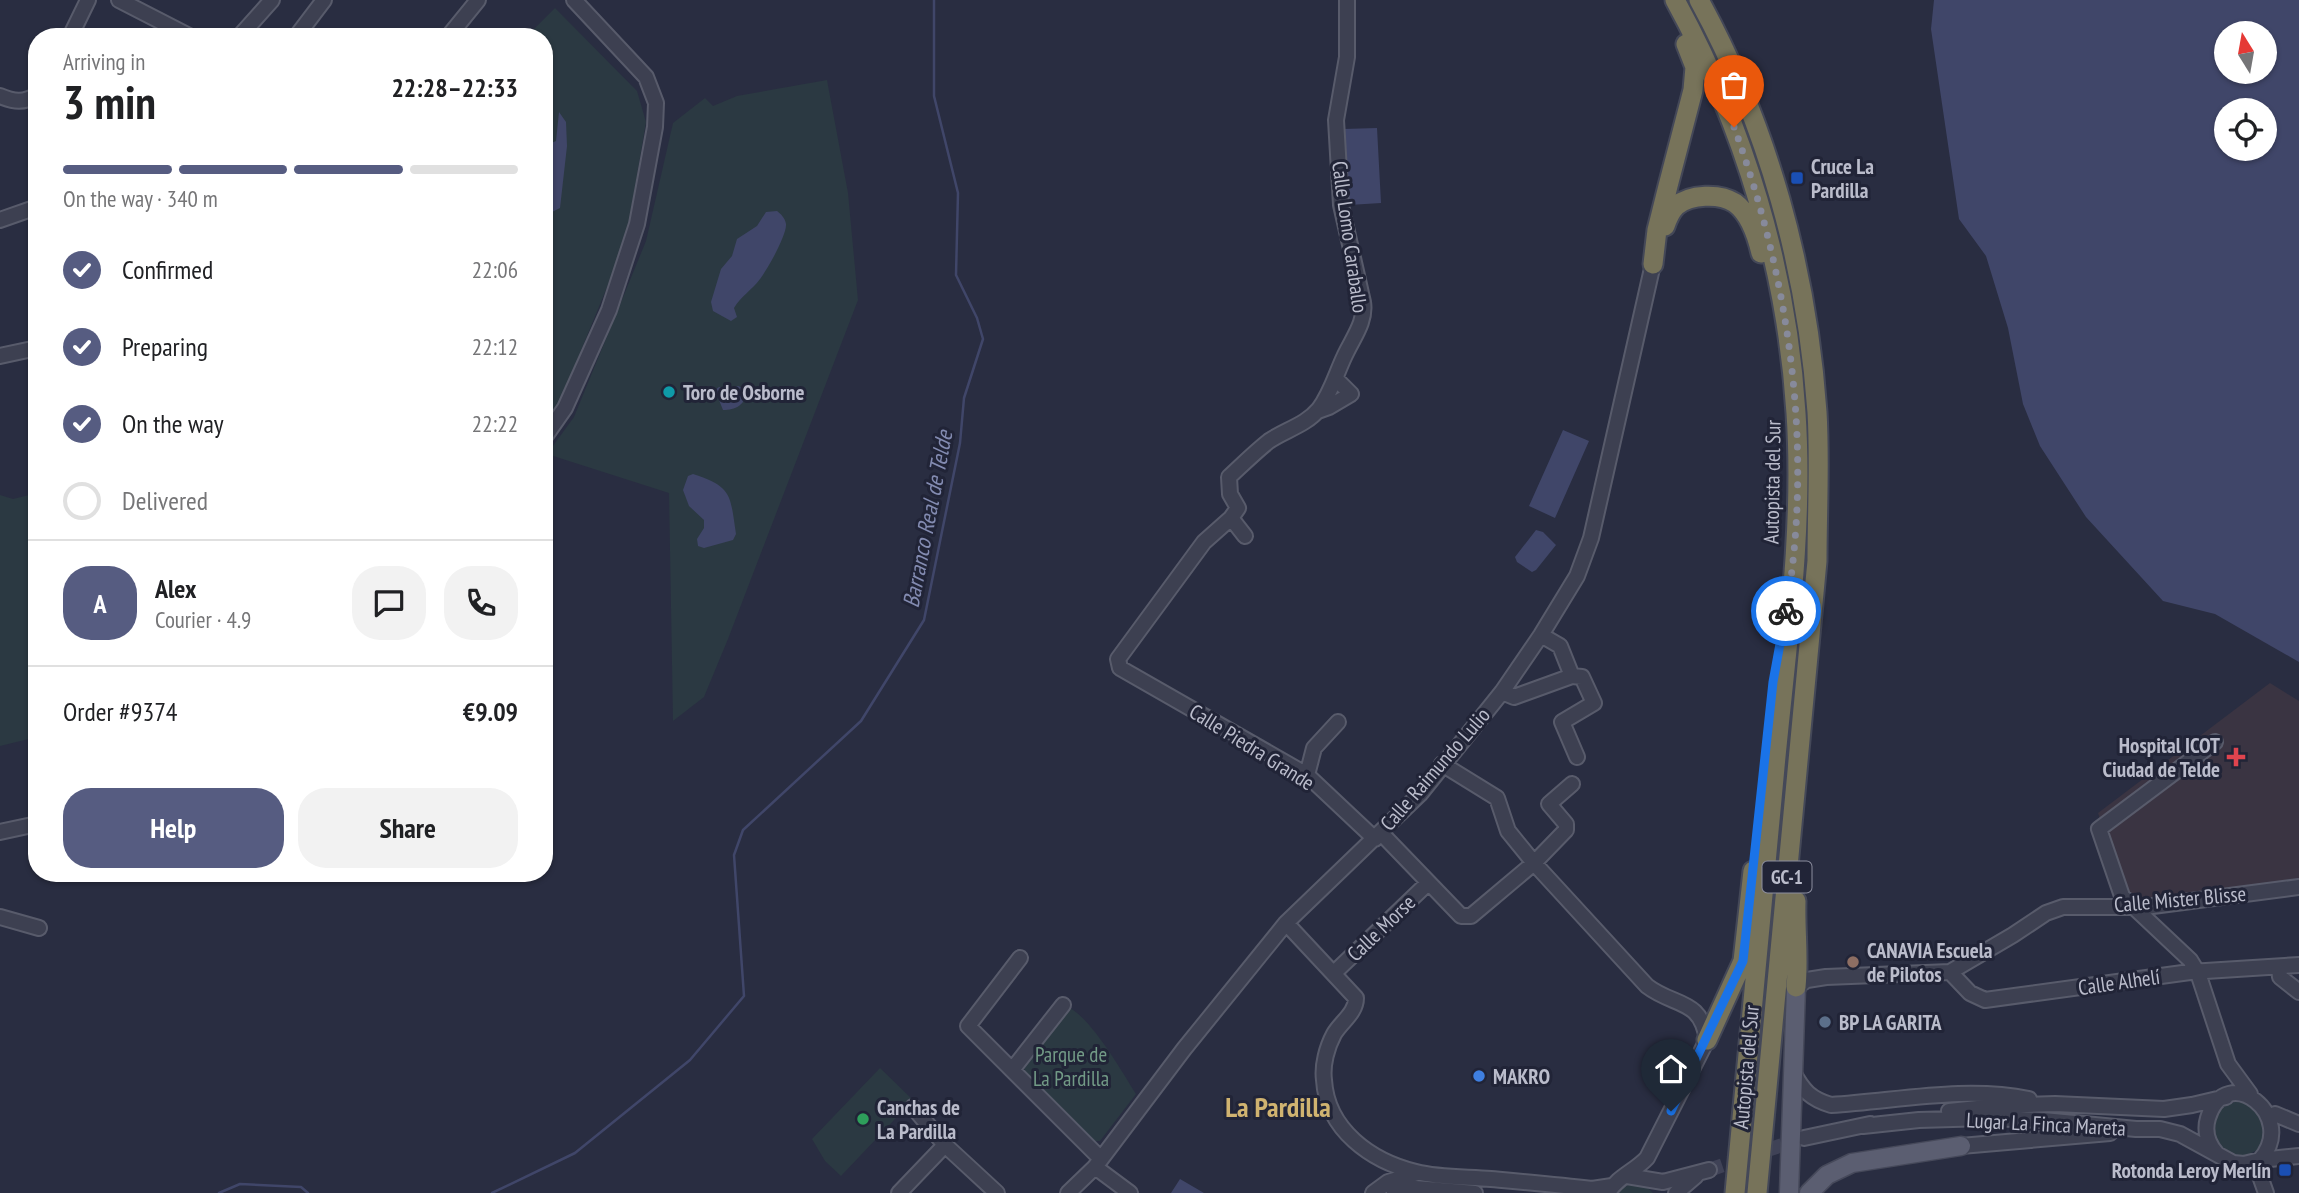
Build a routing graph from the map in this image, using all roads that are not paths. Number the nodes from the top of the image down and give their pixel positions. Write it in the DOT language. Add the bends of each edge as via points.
graph roads {
  1 [pos="88,0"];
  2 [pos="119,0"];
  3 [pos="324,0"];
  4 [pos="478,0"];
  5 [pos="574,0"];
  6 [pos="1347,0"];
  7 [pos="1662,0"];
  8 [pos="1675,0"];
  9 [pos="1699,0"];
  10 [pos="270,1"];
  11 [pos="74,28"];
  12 [pos="173,28"];
  13 [pos="247,28"];
  14 [pos="303,28"];
  15 [pos="455,28"];
  16 [pos="0,96"];
  17 [pos="28,98"];
  18 [pos="28,210"];
  19 [pos="0,220"];
  20 [pos="1653,264"];
  21 [pos="1783,311"];
  22 [pos="28,350"];
  23 [pos="0,356"];
  24 [pos="553,425"];
  25 [pos="1231,518"];
  26 [pos="1245,537"];
  27 [pos="1794,561"];
  28 [pos="1816,561"];
  29 [pos="1541,635"];
  30 [pos="1572,676"];
  31 [pos="1502,692"];
  32 [pos="1338,722"];
  33 [pos="2215,742"];
  34 [pos="1577,757"];
  35 [pos="1442,764"];
  36 [pos="1307,775"];
  37 [pos="1572,784"];
  38 [pos="28,826"];
  39 [pos="0,832"];
  40 [pos="1378,836"];
  41 [pos="1534,863"];
  42 [pos="1428,883"];
  43 [pos="2299,887"];
  44 [pos="2131,906"];
  45 [pos="0,917"];
  46 [pos="1286,923"];
  47 [pos="39,928"];
  48 [pos="1020,958"];
  49 [pos="1798,958"];
  50 [pos="2299,965"];
  51 [pos="2279,968"];
  52 [pos="1950,972"];
  53 [pos="1334,973"];
  54 [pos="2198,973"];
  55 [pos="1826,977"];
  56 [pos="1796,987"];
  57 [pos="2299,992"];
  58 [pos="1063,1005"];
  59 [pos="1707,1040"];
  60 [pos="2228,1063"];
  61 [pos="1012,1070"];
  62 [pos="1792,1070"];
  63 [pos="2250,1094"];
  64 [pos="2227,1096"];
  65 [pos="2055,1104"];
  66 [pos="913,1107"];
  67 [pos="2275,1114"];
  68 [pos="2299,1124"];
  69 [pos="1863,1126"];
  70 [pos="2136,1129"];
  71 [pos="1804,1138"];
  72 [pos="944,1145"];
  73 [pos="1961,1146"];
  74 [pos="2299,1156"];
  75 [pos="2223,1159"];
  76 [pos="2258,1161"];
  77 [pos="1098,1163"];
  78 [pos="1418,1173"];
  79 [pos="1627,1176"];
  80 [pos="988,1190"];
  81 [pos="1610,1190"];
  82 [pos="899,1193"];
  83 [pos="1068,1193"];
  84 [pos="1130,1193"];
  85 [pos="1373,1193"];
  86 [pos="1394,1193"];
  87 [pos="1475,1193"];
  88 [pos="1676,1193"];
  89 [pos="1735,1193"];
  90 [pos="1757,1193"];
  91 [pos="1789,1193"];
  92 [pos="1809,1193"];
  93 [pos="2266,1193"];
  1 -- 11 [label="street"];
  2 -- 12 [label="street"];
  3 -- 14 [label="street"];
  4 -- 15 [label="street"];
  5 -- 24 [label="street" via="646,76 656,103 655,127 637,224 608,310"];
  6 -- 25 [label="street, Calle Lomo Caraballo" via="1347,57 1336,120 1341,205 1365,310 1336,379 1351,394 1270,440 1229,477 1230,494 1238,508"];
  7 -- 20 [label="highway" via="1691,53 1695,76 1657,230"];
  8 -- 21 [label="highway, Autopista del Sur / GC-1" via="1720,90 1741,146 1766,226"];
  9 -- 28 [label="highway, Autopista del Sur / GC-1" via="1761,140 1786,221 1805,307 1817,413"];
  10 -- 13 [label="street"];
  16 -- 17 [label="street"];
  18 -- 19 [label="street"];
  20 -- 21 [label="highway" via="1676,206 1716,196 1735,203 1749,220 1768,284"];
  20 -- 29 [label="street, Calle Raimundo Lulio" via="1591,538 1577,576"];
  21 -- 27 [label="highway, Autopista del Sur / GC-1" via="1796,414"];
  22 -- 23 [label="street"];
  25 -- 26 [label="street"];
  25 -- 36 [label="street, Calle Piedra Grande" via="1204,542 1118,659 1119,668"];
  27 -- 59 [label="highway" via="1773,682 1743,961"];
  27 -- 89 [label="highway, Autopista del Sur / GC-1"];
  28 -- 49 [label="highway" via="1815,687 1796,908"];
  28 -- 90 [label="highway, Autopista del Sur / GC-1"];
  29 -- 30 [label="street" via="1560,646"];
  29 -- 31 [label="street, Calle Raimundo Lulio"];
  30 -- 31 [label="street" via="1514,696"];
  30 -- 34 [label="street" via="1582,677 1594,702 1562,722"];
  31 -- 35 [label="street, Calle Raimundo Lulio"];
  32 -- 36 [label="street" via="1314,748"];
  33 -- 44 [label="street" via="2099,829 2122,896"];
  35 -- 40 [label="street, Calle Raimundo Lulio"];
  35 -- 41 [label="street" via="1497,798 1508,831"];
  36 -- 40 [label="street, Calle Piedra Grande"];
  37 -- 41 [label="street" via="1549,804 1566,830"];
  38 -- 39 [label="street"];
  40 -- 42 [label="street, Calle Piedra Grande"];
  40 -- 46 [label="street, Calle Raimundo Lulio"];
  41 -- 42 [label="street, Calle Piedra Grande" via="1471,916 1465,917"];
  41 -- 59 [label="street" via="1647,986 1694,1009 1705,1025"];
  42 -- 53 [label="street, Calle Morse"];
  43 -- 44 [label="street, Calle Mister Blisse"];
  44 -- 52 [label="street, Calle Mister Blisse" via="2063,907 2046,912"];
  44 -- 54 [label="street" via="2190,960"];
  45 -- 47 [label="street"];
  46 -- 53 [label="street"];
  46 -- 77 [label="street, Calle Raimundo Lulio"];
  48 -- 61 [label="street" via="968,1026"];
  49 -- 55 [label="street" via="1804,971"];
  49 -- 56 [label="highway"];
  50 -- 51 [label="street, Calle Alhelí"];
  51 -- 54 [label="street, Calle Alhelí"];
  51 -- 57 [label="street" via="2280,977"];
  52 -- 54 [label="street, Calle Alhelí" via="1970,993 1985,1000"];
  52 -- 55 [label="street, Calle Mister Blisse"];
  53 -- 78 [label="street" via="1356,1004 1334,1034 1326,1056 1323,1079 1328,1104 1338,1122 1367,1151"];
  54 -- 60 [label="street"];
  55 -- 56 [label="street, Calle Mister Blisse"];
  56 -- 62 [label="main road"];
  58 -- 61 [label="street"];
  59 -- 79 [label="street" via="1647,1158"];
  60 -- 63 [label="street"];
  60 -- 64 [label="street"];
  61 -- 77 [label="street"];
  62 -- 65 [label="street" via="1805,1092 1831,1105 1961,1093 2002,1093"];
  62 -- 91 [label="main road"];
  63 -- 64 [label="street, Lugar La Finca Mareta"];
  63 -- 67 [label="street"];
  64 -- 65 [label="street, Lugar La Finca Mareta" via="2164,1109"];
  64 -- 75 [label="street" via="2209,1115 2206,1127 2208,1140"];
  65 -- 69 [label="street, Lugar La Finca Mareta" via="1958,1110"];
  66 -- 72 [label="street"];
  67 -- 68 [label="street"];
  67 -- 76 [label="street" via="2278,1135 2269,1153"];
  69 -- 70 [label="street, Lugar La Finca Mareta" via="1987,1118"];
  69 -- 71 [label="street, Lugar La Finca Mareta"];
  70 -- 73 [label="street"];
  70 -- 75 [label="street, Lugar La Finca Mareta" via="2180,1134"];
  72 -- 80 [label="street"];
  72 -- 82 [label="street"];
  73 -- 92 [label="main road" via="1852,1163 1827,1175"];
  74 -- 76 [label="street, Lugar La Finca Mareta"];
  75 -- 76 [label="street, Lugar La Finca Mareta"];
  76 -- 93 [label="street"];
  77 -- 83 [label="street, Calle Raimundo Lulio"];
  77 -- 84 [label="street"];
  78 -- 81 [label="street"];
  78 -- 85 [label="street" via="1388,1182"];
  79 -- 81 [label="street"];
  79 -- 88 [label="street" via="1663,1182 1705,1172"];
  86 -- 87 [label="street" via="1416,1188"];
}
